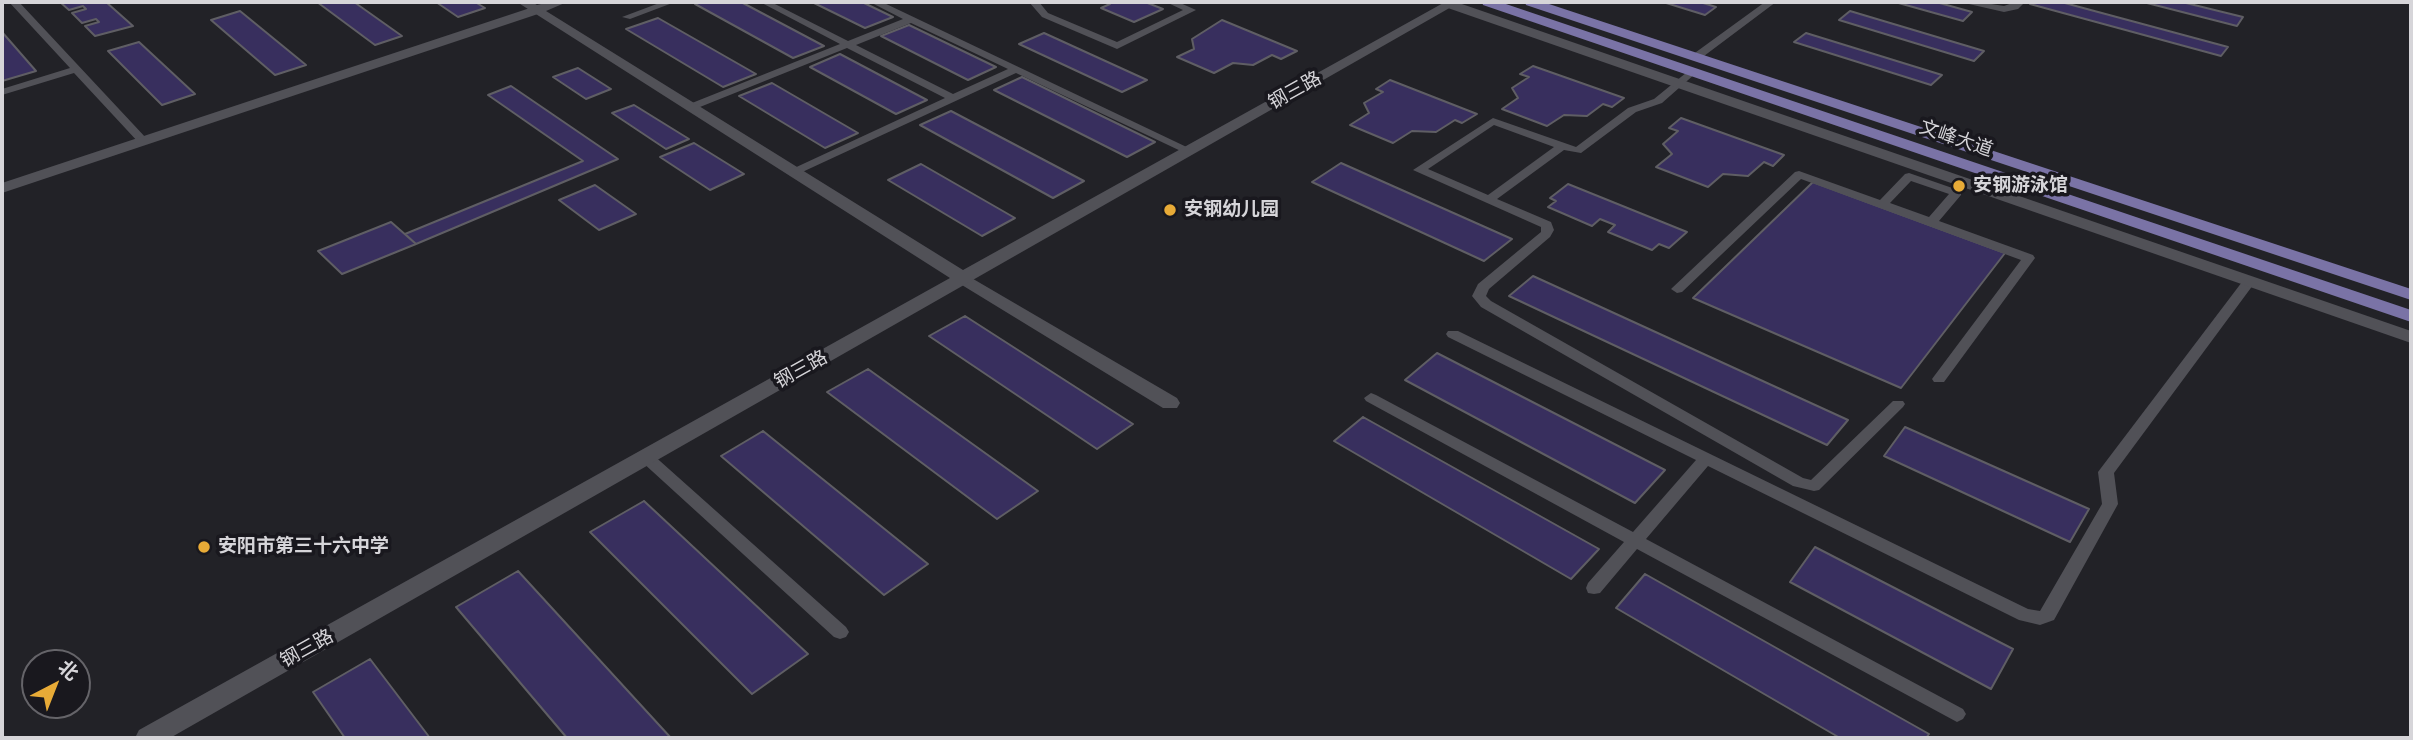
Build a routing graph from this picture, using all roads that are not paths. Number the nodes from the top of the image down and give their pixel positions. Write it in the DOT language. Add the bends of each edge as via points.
graph roads {
  1 [pos="14,2"];
  2 [pos="561,2"];
  3 [pos="670,2"];
  4 [pos="764,2"];
  5 [pos="875,2"];
  6 [pos="1034,2"];
  7 [pos="1170,2"];
  8 [pos="1488,2"];
  9 [pos="1531,2"];
  10 [pos="1770,2"];
  11 [pos="1965,2"];
  12 [pos="2020,2"];
  13 [pos="1452,3"];
  14 [pos="2,5"];
  15 [pos="529,6"];
  16 [pos="627,17"];
  17 [pos="912,19"];
  18 [pos="848,45"];
  19 [pos="1694,64"];
  20 [pos="77,69"];
  21 [pos="1016,69"];
  22 [pos="1678,83"];
  23 [pos="2,92"];
  24 [pos="953,98"];
  25 [pos="691,107"];
  26 [pos="143,141"];
  27 [pos="1561,147"];
  28 [pos="1189,151"];
  29 [pos="1953,160"];
  30 [pos="794,172"];
  31 [pos="1936,179"];
  32 [pos="2,188"];
  33 [pos="1489,200"];
  34 [pos="1882,204"];
  35 [pos="1931,222"];
  36 [pos="963,278"];
  37 [pos="2250,281"];
  38 [pos="1677,289"];
  39 [pos="2411,295"];
  40 [pos="2411,316"];
  41 [pos="1453,334"];
  42 [pos="2411,337"];
  43 [pos="1939,379"];
  44 [pos="1371,398"];
  45 [pos="1170,403"];
  46 [pos="1898,404"];
  47 [pos="646,457"];
  48 [pos="1706,458"];
  49 [pos="1635,541"];
  50 [pos="1594,588"];
  51 [pos="839,632"];
  52 [pos="1956,714"];
  53 [pos="148,738"];
  1 -- 14 [label="lane"];
  1 -- 20 [label="lane"];
  2 -- 15 [label="street"];
  3 -- 16 [label="lane"];
  4 -- 18 [label="lane"];
  5 -- 17 [label="lane"];
  6 -- 7 [label="lane" via="1045,15 1117,46 1192,10"];
  8 -- 19 [label="main road, 文峰大道"];
  9 -- 19 [label="main road, 文峰大道"];
  10 -- 19 [label="lane"];
  11 -- 12 [label="lane" via="2004,9"];
  13 -- 22 [label="street"];
  13 -- 28 [label="street, 钢三路"];
  15 -- 25 [label="street"];
  15 -- 26 [label="street"];
  17 -- 18 [label="lane"];
  17 -- 21 [label="lane"];
  18 -- 24 [label="lane"];
  18 -- 25 [label="lane"];
  19 -- 22 [label="lane"];
  19 -- 29 [label="main road, 文峰大道"];
  19 -- 39 [label="main road, 文峰大道"];
  20 -- 23 [label="lane"];
  20 -- 26 [label="lane"];
  21 -- 24 [label="lane"];
  21 -- 28 [label="lane"];
  22 -- 27 [label="lane" via="1577,150"];
  22 -- 31 [label="street"];
  24 -- 30 [label="lane"];
  25 -- 30 [label="street"];
  26 -- 32 [label="street"];
  27 -- 33 [label="lane"];
  27 -- 33 [label="lane" via="1493,121 1419,170"];
  28 -- 36 [label="street, 钢三路"];
  29 -- 31 [label="lane"];
  29 -- 40 [label="main road, 文峰大道"];
  30 -- 36 [label="street"];
  31 -- 34 [label="lane" via="1909,176"];
  31 -- 35 [label="lane" via="1957,193"];
  31 -- 37 [label="street"];
  33 -- 46 [label="lane" via="1547,225 1548,230 1483,287 1479,296 1486,304 1798,482 1814,486"];
  34 -- 35 [label="lane"];
  34 -- 38 [label="lane" via="1799,174"];
  35 -- 43 [label="lane" via="2029,258"];
  36 -- 45 [label="street"];
  36 -- 47 [label="street, 钢三路"];
  37 -- 42 [label="street"];
  37 -- 48 [label="lane" via="2106,472 2110,504 2048,615 2040,618 2025,615"];
  41 -- 48 [label="lane"];
  44 -- 49 [label="lane"];
  47 -- 51 [label="lane"];
  47 -- 53 [label="street, 钢三路"];
  48 -- 49 [label="lane"];
  49 -- 50 [label="lane"];
  49 -- 52 [label="lane"];
}
